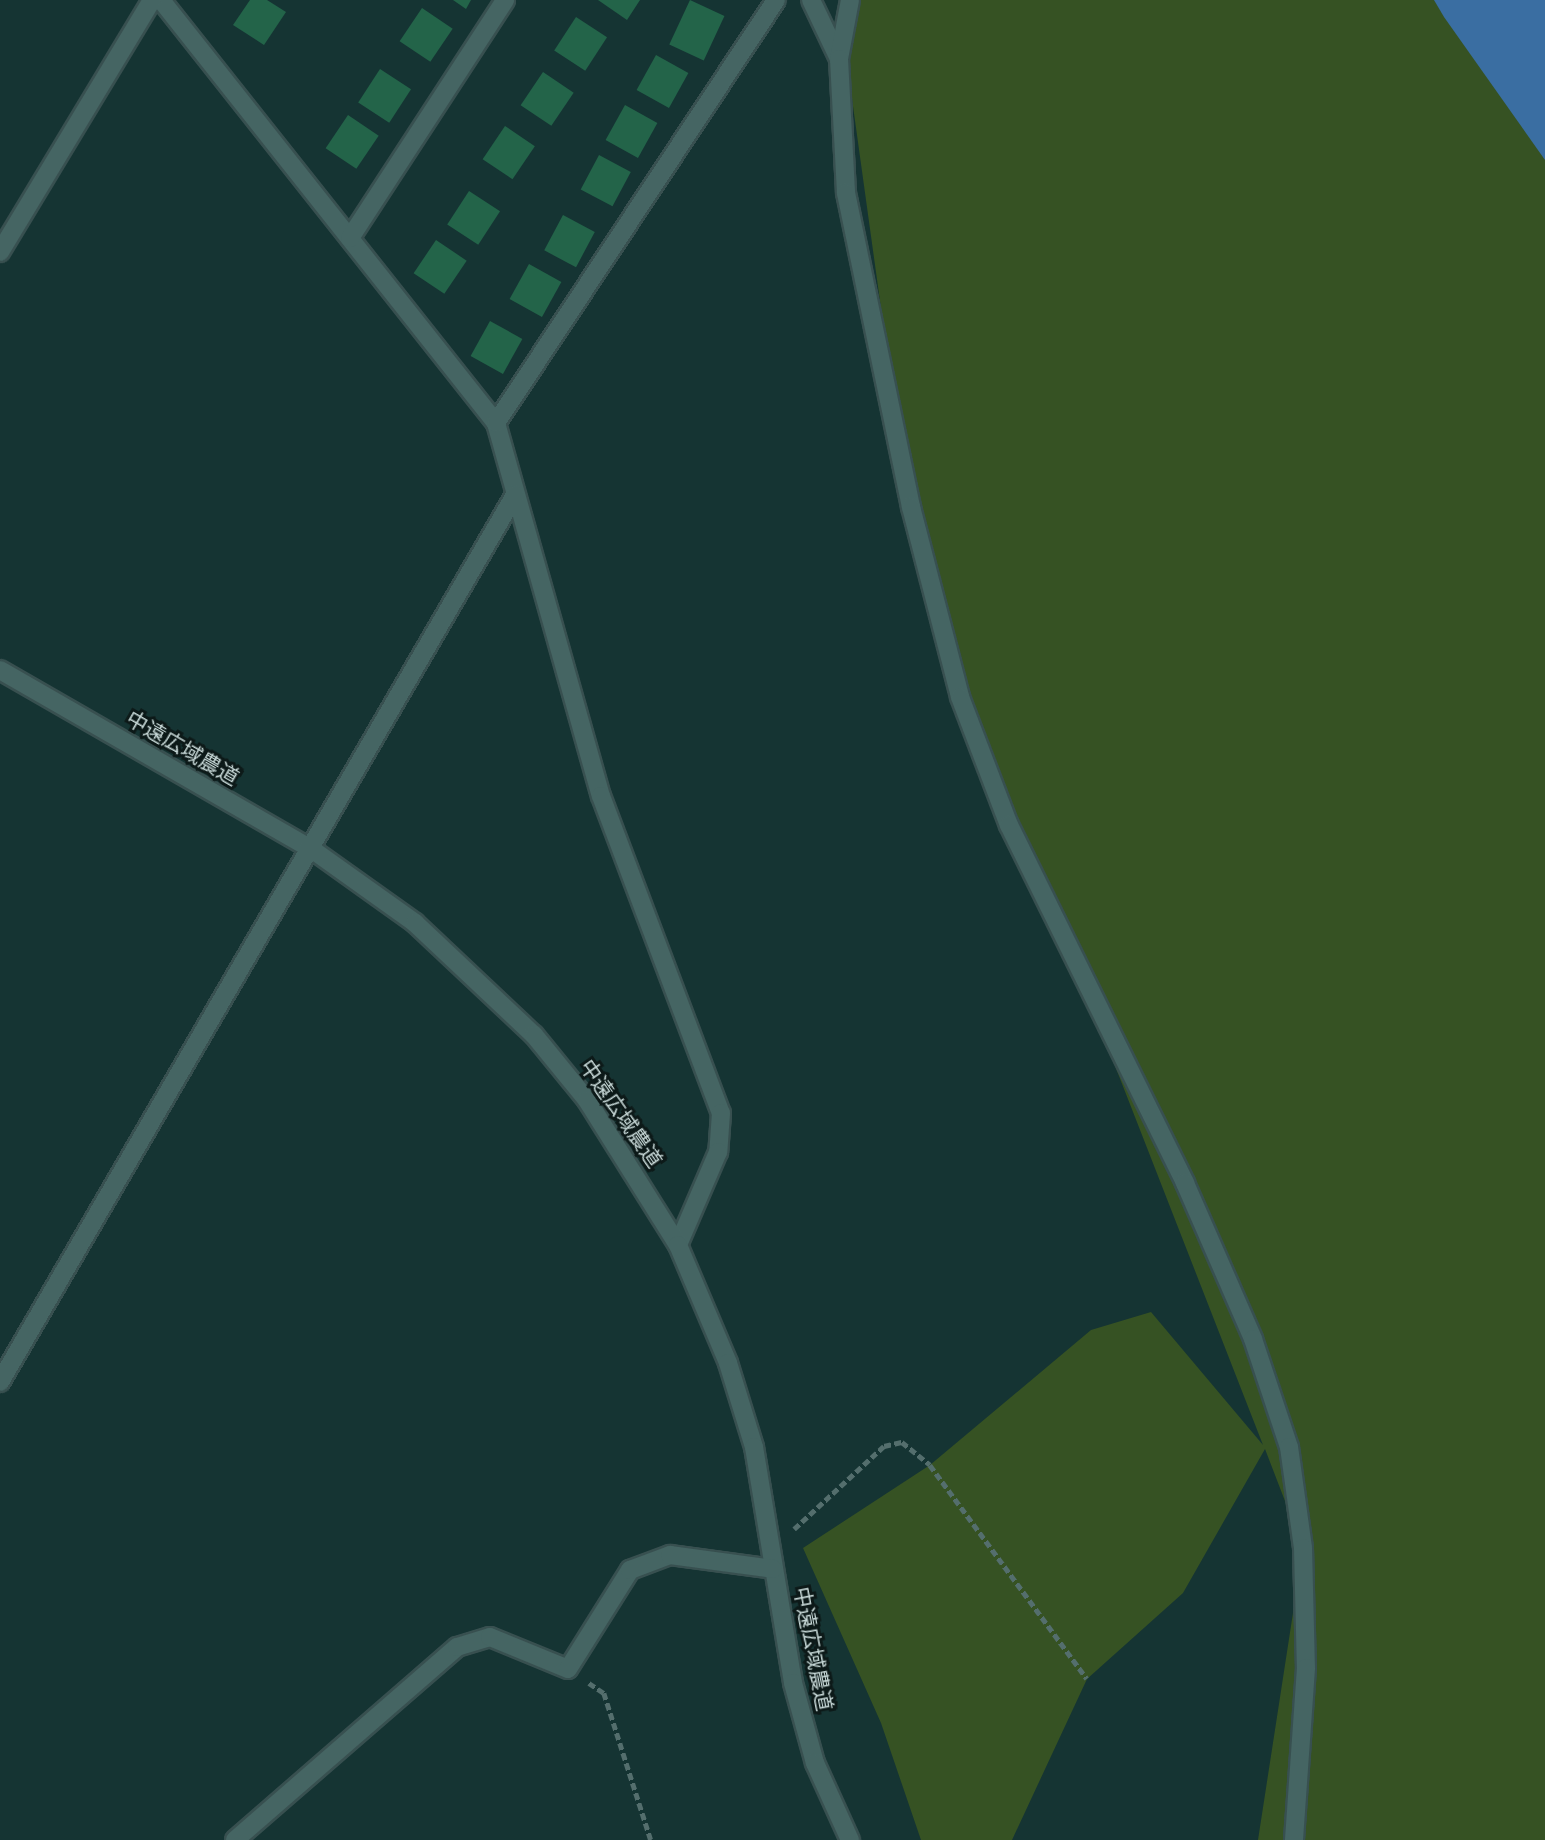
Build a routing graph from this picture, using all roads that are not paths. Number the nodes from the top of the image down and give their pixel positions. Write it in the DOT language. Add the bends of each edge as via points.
graph roads {
  1 [pos="152,0"];
  2 [pos="161,0"];
  3 [pos="505,0"];
  4 [pos="776,0"];
  5 [pos="811,0"];
  6 [pos="850,0"];
  7 [pos="839,59"];
  8 [pos="350,238"];
  9 [pos="0,251"];
  10 [pos="496,423"];
  11 [pos="515,495"];
  12 [pos="0,670"];
  13 [pos="310,848"];
  14 [pos="678,1245"];
  15 [pos="0,1382"];
  16 [pos="772,1561"];
  17 [pos="235,1840"];
  18 [pos="850,1840"];
  19 [pos="1294,1840"];
  1 -- 9 [label="street"];
  2 -- 8 [label="street"];
  3 -- 8 [label="street"];
  4 -- 10 [label="street"];
  5 -- 7 [label="street"];
  6 -- 7 [label="street"];
  7 -- 19 [label="street" via="846,193 911,507 960,697 1009,825 1185,1183 1248,1327 1289,1447 1303,1548 1306,1668"];
  8 -- 10 [label="street"];
  10 -- 11 [label="street"];
  11 -- 13 [label="street"];
  11 -- 14 [label="street" via="601,796 721,1113 718,1153"];
  12 -- 13 [label="street, 中遠広域農道"];
  13 -- 14 [label="street, 中遠広域農道" via="415,923 534,1035 587,1100"];
  13 -- 15 [label="street"];
  14 -- 16 [label="street, 中遠広域農道" via="728,1363 754,1447"];
  16 -- 17 [label="street" via="670,1555 630,1570 568,1669 490,1637 457,1647"];
  16 -- 18 [label="street, 中遠広域農道" via="793,1682 815,1763"];
}
